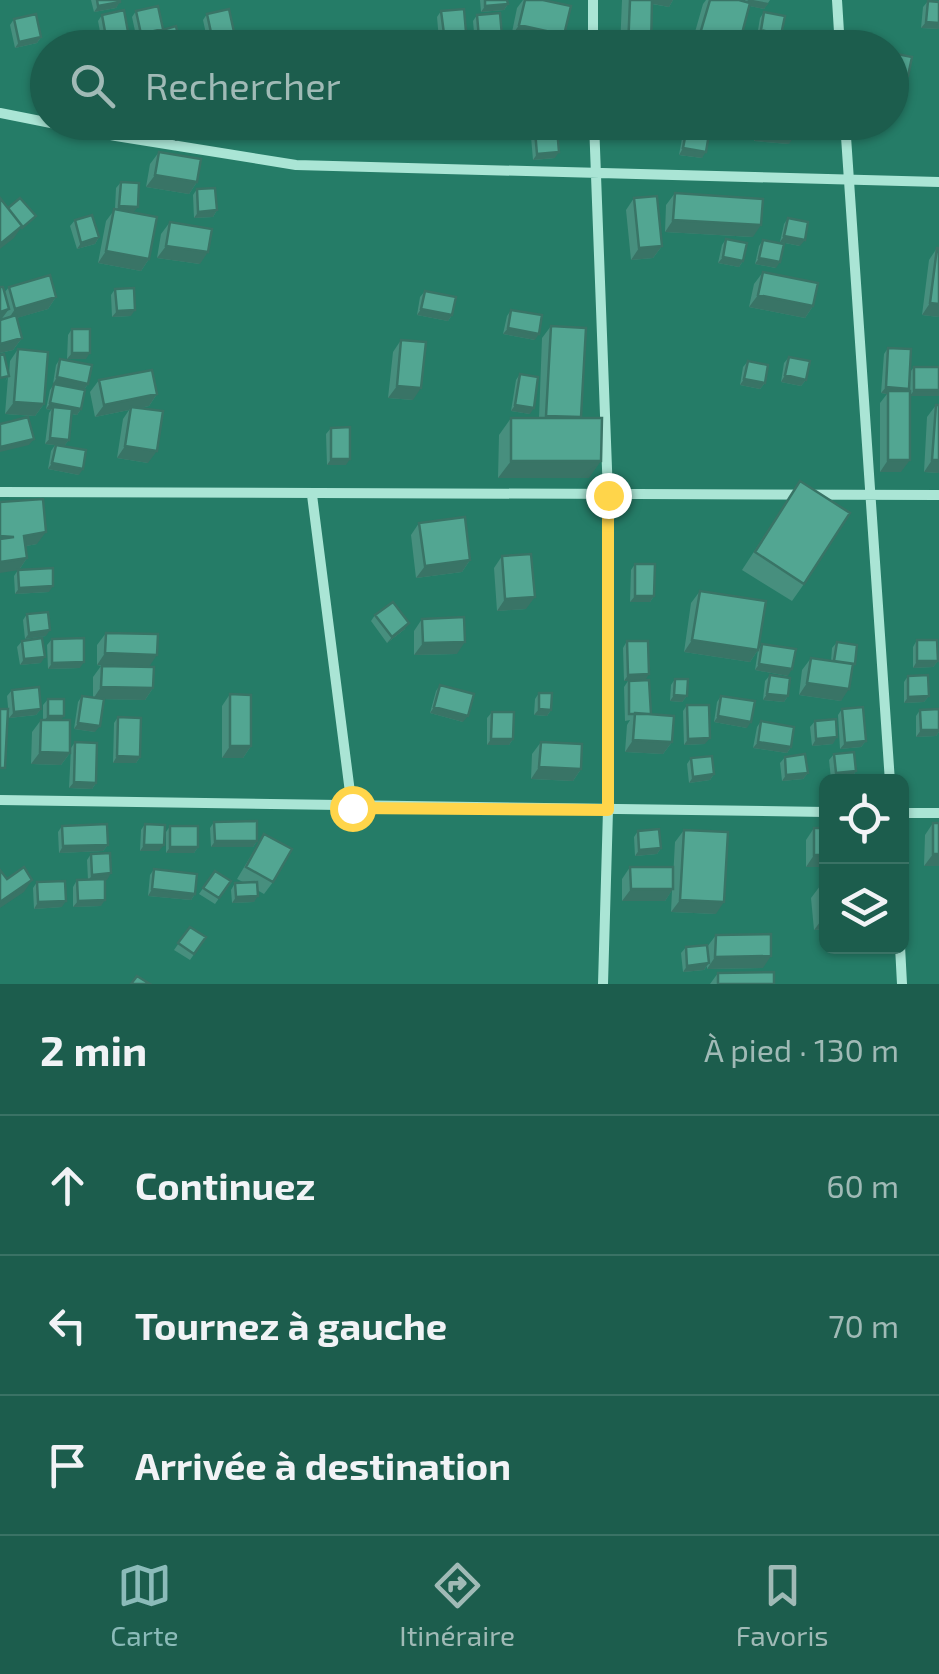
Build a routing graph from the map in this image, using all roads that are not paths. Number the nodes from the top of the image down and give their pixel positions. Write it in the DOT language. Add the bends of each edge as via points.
graph roads {
  1 [pos="593,0"];
  2 [pos="837,0"];
  3 [pos="594,30"];
  4 [pos="839,30"];
  5 [pos="0,113"];
  6 [pos="30,119"];
  7 [pos="140,140"];
  8 [pos="594,140"];
  9 [pos="846,140"];
  10 [pos="594,172"];
  11 [pos="849,180"];
  12 [pos="939,182"];
  13 [pos="0,492"];
  14 [pos="872,494"];
  15 [pos="312,495"];
  16 [pos="608,495"];
  17 [pos="939,496"];
  18 [pos="890,774"];
  19 [pos="0,800"];
  20 [pos="352,808"];
  21 [pos="608,810"];
  22 [pos="819,812"];
  23 [pos="909,813"];
  24 [pos="939,813"];
  25 [pos="900,954"];
  26 [pos="603,984"];
  27 [pos="902,984"];
  1 -- 3 [label="street"];
  2 -- 4 [label="street"];
  5 -- 6 [label="street"];
  7 -- 10 [label="street" via="296,166"];
  8 -- 10 [label="street"];
  9 -- 11 [label="street"];
  10 -- 11 [label="street"];
  10 -- 16 [label="street"];
  11 -- 12 [label="street"];
  11 -- 14 [label="street"];
  13 -- 15 [label="street"];
  14 -- 16 [label="street"];
  14 -- 17 [label="street"];
  14 -- 18 [label="street"];
  15 -- 16 [label="street"];
  15 -- 20 [label="street"];
  16 -- 21 [label="street"];
  19 -- 20 [label="street"];
  20 -- 21 [label="street"];
  21 -- 22 [label="street"];
  21 -- 26 [label="street"];
  23 -- 24 [label="street"];
  25 -- 27 [label="street"];
}
